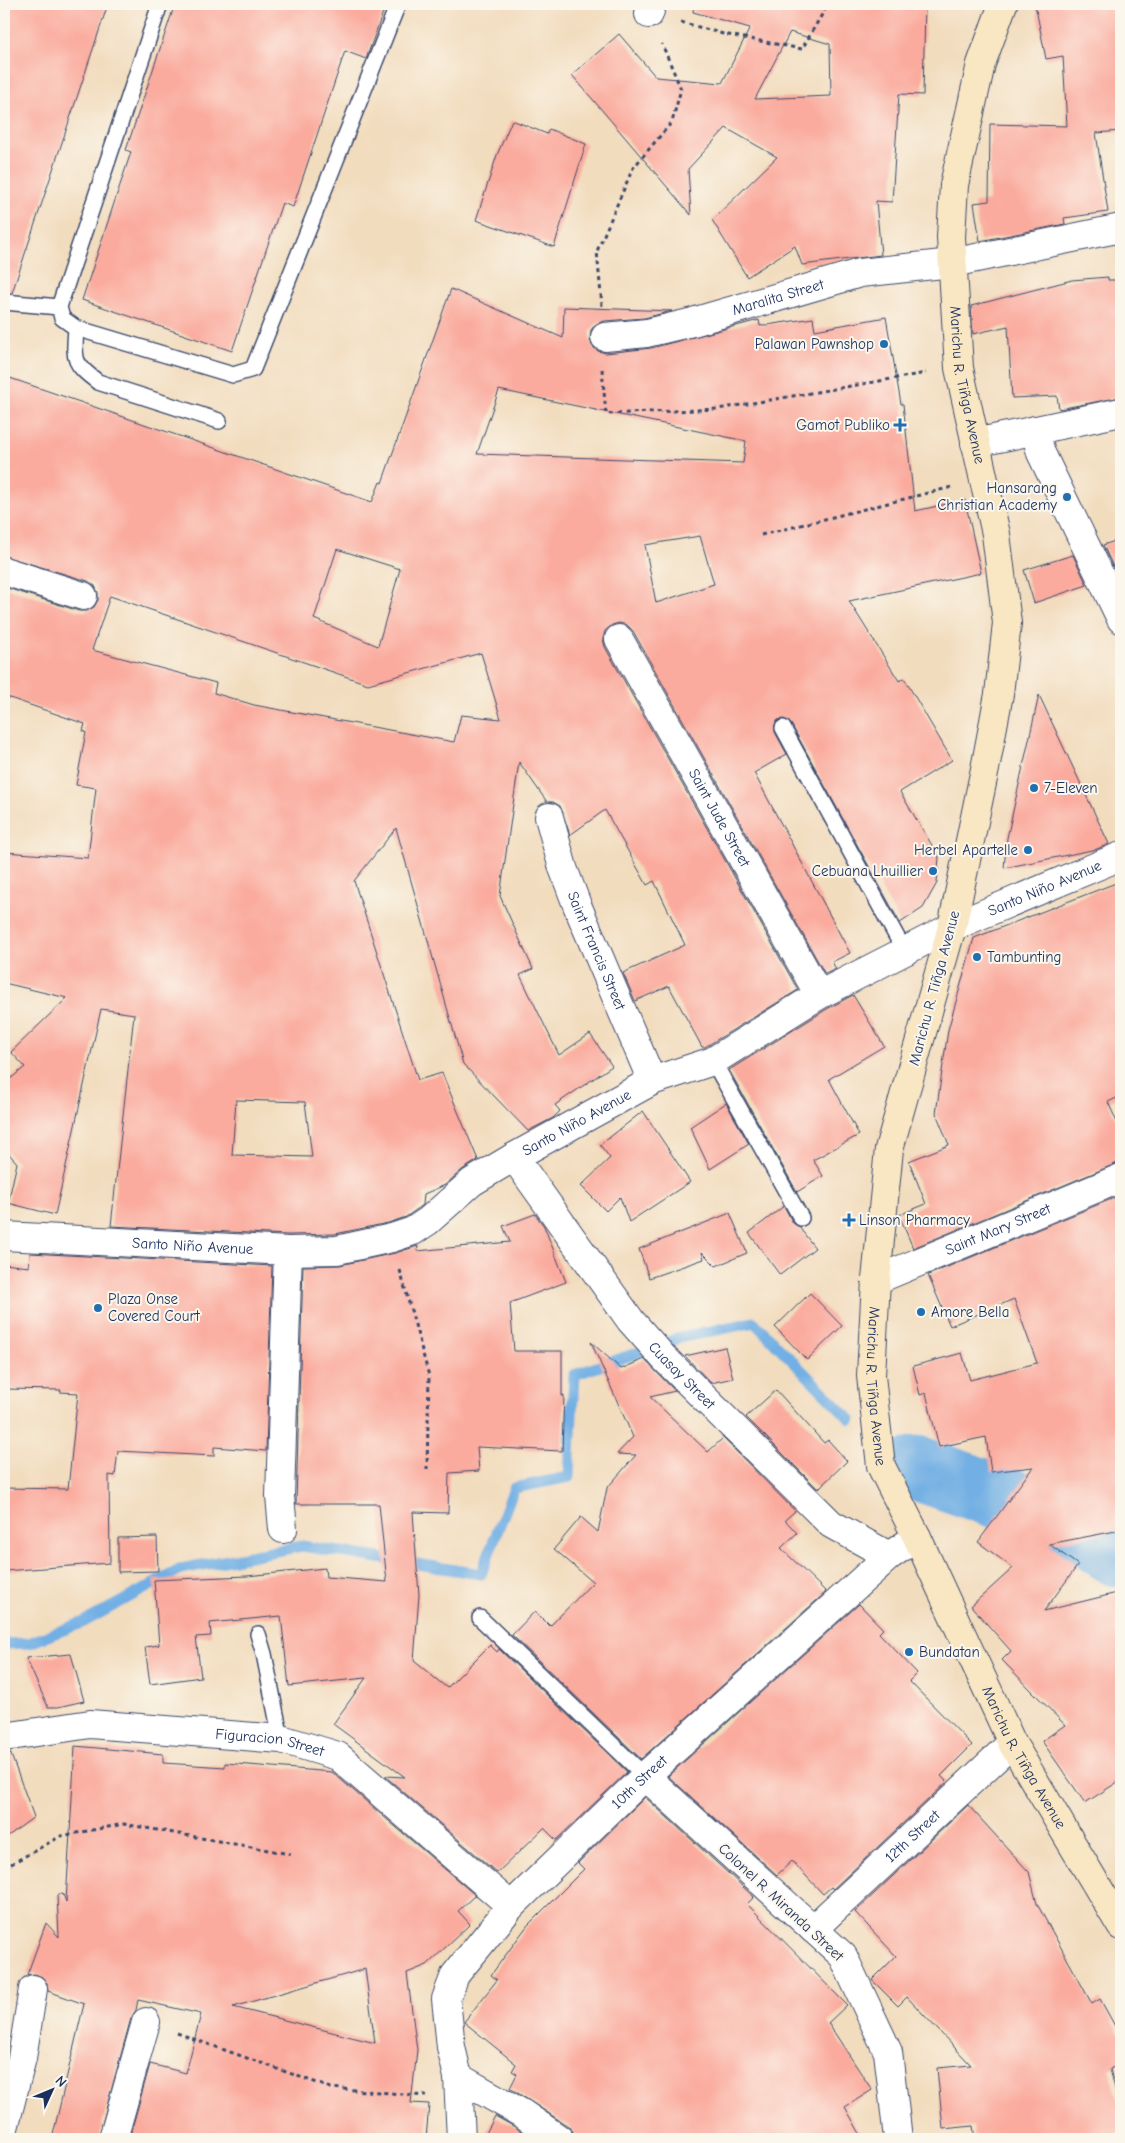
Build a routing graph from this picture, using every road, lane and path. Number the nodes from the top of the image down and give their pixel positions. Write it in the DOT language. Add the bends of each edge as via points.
graph roads {
  1 [pos="160,4"];
  2 [pos="398,4"];
  3 [pos="828,4"];
  4 [pos="1003,4"];
  5 [pos="650,9"];
  6 [pos="1121,228"];
  7 [pos="952,263"];
  8 [pos="4,302"];
  9 [pos="59,307"];
  10 [pos="76,328"];
  11 [pos="605,337"];
  12 [pos="959,368"];
  13 [pos="1121,412"];
  14 [pos="219,421"];
  15 [pos="1035,430"];
  16 [pos="975,443"];
  17 [pos="984,479"];
  18 [pos="761,535"];
  19 [pos="4,571"];
  20 [pos="83,596"];
  21 [pos="1121,619"];
  22 [pos="619,639"];
  23 [pos="783,728"];
  24 [pos="549,817"];
  25 [pos="1121,856"];
  26 [pos="952,927"];
  27 [pos="905,952"];
  28 [pos="819,995"];
  29 [pos="713,1061"];
  30 [pos="652,1081"];
  31 [pos="514,1157"];
  32 [pos="1121,1178"];
  33 [pos="801,1218"];
  34 [pos="4,1236"];
  35 [pos="392,1238"];
  36 [pos="288,1251"];
  37 [pos="876,1280"];
  38 [pos="427,1469"];
  39 [pos="283,1529"];
  40 [pos="917,1537"];
  41 [pos="889,1556"];
  42 [pos="480,1618"];
  43 [pos="258,1634"];
  44 [pos="4,1738"];
  45 [pos="281,1738"];
  46 [pos="1012,1743"];
  47 [pos="645,1776"];
  48 [pos="290,1854"];
  49 [pos="4,1868"];
  50 [pos="511,1906"];
  51 [pos="1121,1926"];
  52 [pos="813,1929"];
  53 [pos="33,1990"];
  54 [pos="146,2022"];
  55 [pos="206,2042"];
  56 [pos="459,2088"];
  57 [pos="4,2128"];
  58 [pos="113,2139"];
  59 [pos="461,2139"];
  60 [pos="559,2139"];
  61 [pos="898,2139"];
  1 -- 9 [label="lane"];
  2 -- 10 [label="lane" via="253,369 233,375"];
  3 -- 5 [label="path" via="802,49 724,34"];
  4 -- 7 [label="main road, Marichu R. Tiñga Avenue" via="981,64 954,185"];
  5 -- 11 [label="path" via="681,89 672,122 633,168 597,251"];
  6 -- 7 [label="street, Maralita Street"];
  7 -- 11 [label="street, Maralita Street" via="860,273 684,324 647,333"];
  7 -- 12 [label="main road, Marichu R. Tiñga Avenue"];
  8 -- 9 [label="lane"];
  9 -- 10 [label="lane" via="62,318"];
  10 -- 14 [label="lane" via="74,356 82,370 98,382"];
  11 -- 12 [label="path" via="601,378 606,414 718,409"];
  12 -- 16 [label="main road, Marichu R. Tiñga Avenue"];
  13 -- 15 [label="street"];
  15 -- 16 [label="street"];
  15 -- 21 [label="street" via="1041,453"];
  16 -- 17 [label="main road, Marichu R. Tiñga Avenue"];
  17 -- 18 [label="path"];
  17 -- 26 [label="main road, Marichu R. Tiñga Avenue" via="996,534 1006,622 994,722"];
  19 -- 20 [label="street"];
  22 -- 28 [label="street, Saint Jude Street"];
  23 -- 27 [label="lane"];
  24 -- 30 [label="street, Saint Francis Street" via="563,868"];
  25 -- 26 [label="street, Santo Niño Avenue"];
  26 -- 27 [label="street, Santo Niño Avenue"];
  26 -- 37 [label="main road, Marichu R. Tiñga Avenue" via="889,1149"];
  27 -- 28 [label="street, Santo Niño Avenue"];
  28 -- 29 [label="street, Santo Niño Avenue"];
  29 -- 30 [label="street, Santo Niño Avenue"];
  29 -- 33 [label="lane"];
  30 -- 31 [label="street, Santo Niño Avenue"];
  31 -- 35 [label="street, Santo Niño Avenue" via="472,1182 413,1231"];
  31 -- 41 [label="street, Cuasay Street" via="631,1321 664,1358 831,1524"];
  32 -- 37 [label="street, Saint Mary Street"];
  34 -- 36 [label="street, Santo Niño Avenue"];
  35 -- 36 [label="street, Santo Niño Avenue" via="337,1250"];
  35 -- 38 [label="path" via="429,1376"];
  36 -- 39 [label="street" via="280,1496"];
  37 -- 40 [label="main road, Marichu R. Tiñga Avenue" via="871,1376 881,1466"];
  40 -- 41 [label="street, 10th Street"];
  40 -- 46 [label="main road, Marichu R. Tiñga Avenue"];
  41 -- 47 [label="street, 10th Street"];
  42 -- 47 [label="lane"];
  43 -- 45 [label="lane"];
  44 -- 45 [label="street, Figuracion Street" via="90,1724"];
  45 -- 50 [label="street, Figuracion Street" via="338,1756"];
  46 -- 51 [label="main road, Marichu R. Tiñga Avenue"];
  46 -- 52 [label="street, 12th Street"];
  47 -- 50 [label="street, 10th Street"];
  47 -- 52 [label="street, Colonel R. Miranda Street"];
  48 -- 49 [label="path" via="124,1824 61,1836"];
  50 -- 56 [label="street, 10th Street" via="455,1976 446,1999"];
  52 -- 61 [label="street, Colonel R. Miranda Street" via="843,1956 888,2052"];
  53 -- 57 [label="street" via="22,2058"];
  54 -- 58 [label="street"];
  55 -- 56 [label="path" via="330,2088"];
  56 -- 59 [label="street, 10th Street"];
  56 -- 60 [label="street" via="523,2114"];
}
